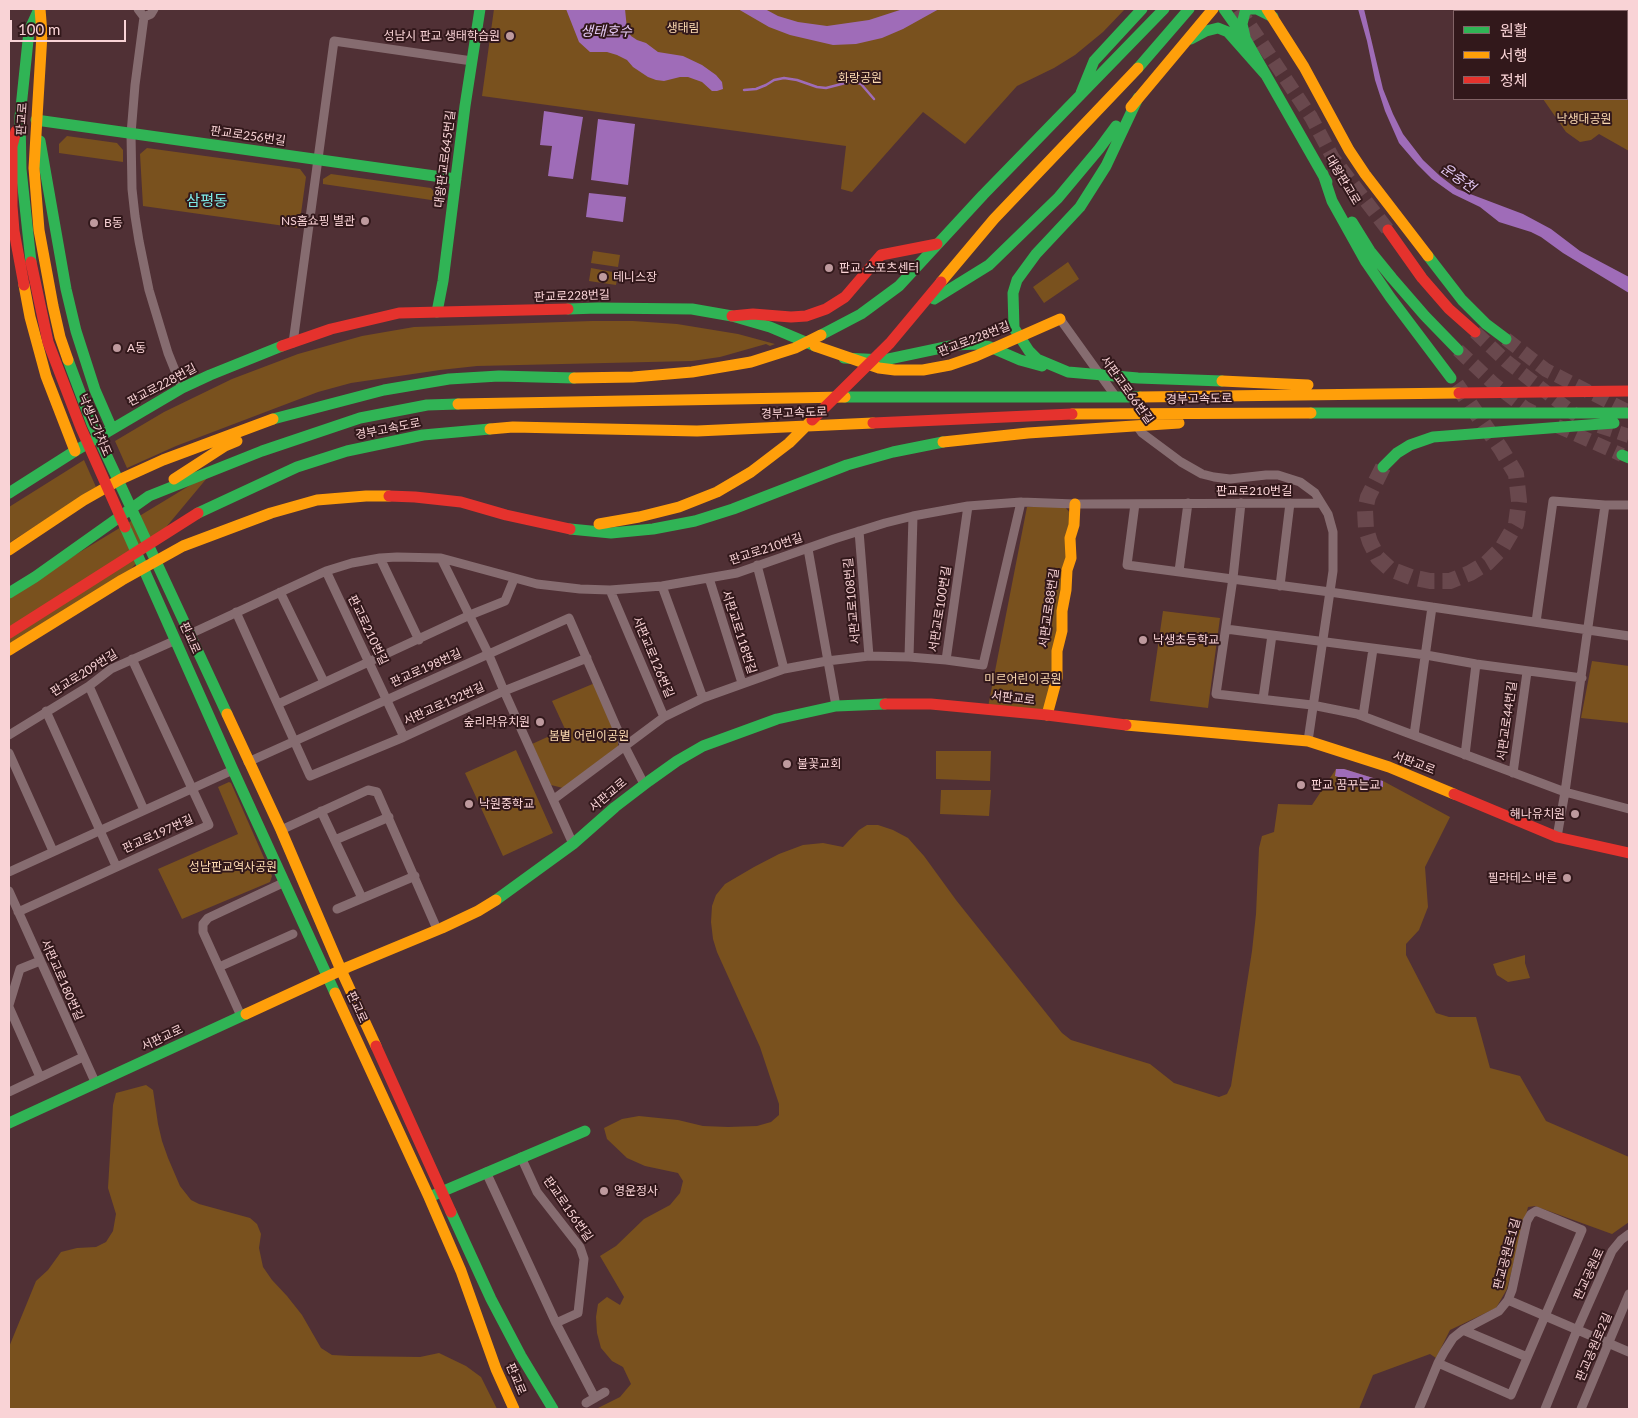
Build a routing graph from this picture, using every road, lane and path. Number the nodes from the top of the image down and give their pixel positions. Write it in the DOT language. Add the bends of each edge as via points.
graph roads {
  1 [pos="39,9"];
  2 [pos="138,9"];
  3 [pos="154,9"];
  4 [pos="480,9"];
  5 [pos="1142,9"];
  6 [pos="1164,9"];
  7 [pos="1189,9"];
  8 [pos="1213,9"];
  9 [pos="1224,9"];
  10 [pos="1270,13"];
  11 [pos="144,17"];
  12 [pos="1246,40"];
  13 [pos="1174,54"];
  14 [pos="472,61"];
  15 [pos="1266,75"];
  16 [pos="1138,98"];
  17 [pos="1078,100"];
  18 [pos="15,116"];
  19 [pos="36,120"];
  20 [pos="131,134"];
  21 [pos="318,160"];
  22 [pos="1323,174"];
  23 [pos="456,180"];
  24 [pos="39,230"];
  25 [pos="1388,230"];
  26 [pos="26,233"];
  27 [pos="937,244"];
  28 [pos="922,306"];
  29 [pos="437,312"];
  30 [pos="732,316"];
  31 [pos="1060,319"];
  32 [pos="1475,332"];
  33 [pos="1506,339"];
  34 [pos="293,343"];
  35 [pos="1458,350"];
  36 [pos="844,358"];
  37 [pos="1068,372"];
  38 [pos="1451,378"];
  39 [pos="182,388"];
  40 [pos="1629,391"];
  41 [pos="1427,393"];
  42 [pos="330,405"];
  43 [pos="1629,414"];
  44 [pos="1170,418"];
  45 [pos="1629,422"];
  46 [pos="112,429"];
  47 [pos="75,451"];
  48 [pos="1383,467"];
  49 [pos="9,493"];
  50 [pos="149,496"];
  51 [pos="1021,502"];
  52 [pos="1321,502"];
  53 [pos="1188,503"];
  54 [pos="1241,503"];
  55 [pos="1290,503"];
  56 [pos="1075,504"];
  57 [pos="1135,504"];
  58 [pos="1605,505"];
  59 [pos="1629,505"];
  60 [pos="968,506"];
  61 [pos="912,516"];
  62 [pos="569,529"];
  63 [pos="859,531"];
  64 [pos="808,549"];
  65 [pos="9,550"];
  66 [pos="380,558"];
  67 [pos="441,558"];
  68 [pos="757,565"];
  69 [pos="1179,571"];
  70 [pos="326,572"];
  71 [pos="709,578"];
  72 [pos="1233,578"];
  73 [pos="514,579"];
  74 [pos="662,586"];
  75 [pos="1280,586"];
  76 [pos="610,590"];
  77 [pos="280,592"];
  78 [pos="1330,592"];
  79 [pos="9,593"];
  80 [pos="1432,607"];
  81 [pos="180,612"];
  82 [pos="236,612"];
  83 [pos="470,615"];
  84 [pos="166,619"];
  85 [pos="1536,622"];
  86 [pos="1226,629"];
  87 [pos="1588,630"];
  88 [pos="9,633"];
  89 [pos="190,634"];
  90 [pos="1272,635"];
  91 [pos="1629,636"];
  92 [pos="176,640"];
  93 [pos="419,640"];
  94 [pos="1322,642"];
  95 [pos="1374,649"];
  96 [pos="9,650"];
  97 [pos="488,653"];
  98 [pos="1426,655"];
  99 [pos="869,656"];
  100 [pos="909,657"];
  101 [pos="587,658"];
  102 [pos="132,659"];
  103 [pos="946,660"];
  104 [pos="827,661"];
  105 [pos="370,662"];
  106 [pos="1476,664"];
  107 [pos="784,669"];
  108 [pos="1527,672"];
  109 [pos="1582,678"];
  110 [pos="324,682"];
  111 [pos="742,683"];
  112 [pos="89,686"];
  113 [pos="504,691"];
  114 [pos="703,698"];
  115 [pos="386,699"];
  116 [pos="1263,699"];
  117 [pos="278,704"];
  118 [pos="1312,705"];
  119 [pos="836,706"];
  120 [pos="46,711"];
  121 [pos="1047,715"];
  122 [pos="1363,716"];
  123 [pos="664,717"];
  124 [pos="9,735"];
  125 [pos="1414,736"];
  126 [pos="404,737"];
  127 [pos="294,742"];
  128 [pos="1308,742"];
  129 [pos="625,747"];
  130 [pos="9,753"];
  131 [pos="1465,755"];
  132 [pos="248,762"];
  133 [pos="233,770"];
  134 [pos="1513,773"];
  135 [pos="644,784"];
  136 [pos="192,788"];
  137 [pos="1565,792"];
  138 [pos="554,798"];
  139 [pos="1629,809"];
  140 [pos="144,810"];
  141 [pos="321,811"];
  142 [pos="389,817"];
  143 [pos="99,830"];
  144 [pos="281,830"];
  145 [pos="1557,838"];
  146 [pos="335,840"];
  147 [pos="573,844"];
  148 [pos="53,851"];
  149 [pos="1629,853"];
  150 [pos="116,866"];
  151 [pos="9,872"];
  152 [pos="415,876"];
  153 [pos="285,882"];
  154 [pos="9,891"];
  155 [pos="362,898"];
  156 [pos="337,909"];
  157 [pos="18,912"];
  158 [pos="437,929"];
  159 [pos="293,934"];
  160 [pos="40,961"];
  161 [pos="219,967"];
  162 [pos="341,970"];
  163 [pos="327,976"];
  164 [pos="9,1006"];
  165 [pos="241,1016"];
  166 [pos="83,1057"];
  167 [pos="40,1077"];
  168 [pos="96,1084"];
  169 [pos="9,1092"];
  170 [pos="9,1123"];
  171 [pos="585,1131"];
  172 [pos="521,1157"];
  173 [pos="486,1172"];
  174 [pos="442,1191"];
  175 [pos="430,1197"];
  176 [pos="1629,1234"];
  177 [pos="1629,1294"];
  178 [pos="1508,1300"];
  179 [pos="1545,1316"];
  180 [pos="556,1323"];
  181 [pos="1462,1330"];
  182 [pos="1577,1330"];
  183 [pos="1608,1343"];
  184 [pos="1629,1352"];
  185 [pos="1528,1357"];
  186 [pos="1438,1363"];
  187 [pos="605,1392"];
  188 [pos="595,1398"];
  189 [pos="586,1403"];
  190 [pos="514,1409"];
  191 [pos="553,1409"];
  192 [pos="1419,1409"];
  193 [pos="1545,1409"];
  194 [pos="1581,1409"];
  1 -- 18 [label="main road, 판교로" via="29,31"];
  1 -- 19 [label="main road, 판교로" via="42,34"];
  2 -- 11 [label="street"];
  3 -- 11 [label="street"];
  4 -- 14 [label="main road, 대왕판교로645번길"];
  5 -- 17 [label="main road" via="1094,61"];
  6 -- 17 [label="main road"];
  7 -- 28 [label="main road" via="1128,79 994,218"];
  8 -- 13 [label="main road"];
  9 -- 12 [label="main road, 대왕판교로"];
  10 -- 12 [label="main road" via="1257,9 1245,12 1242,24"];
  10 -- 33 [label="main road, 대왕판교로" via="1365,174 1462,300"];
  11 -- 20 [label="street"];
  12 -- 15 [label="main road, 대왕판교로"];
  13 -- 15 [label="main road" via="1195,36 1218,28 1228,32"];
  13 -- 16 [label="main road"];
  14 -- 21 [label="street" via="334,41"];
  14 -- 23 [label="main road, 대왕판교로645번길"];
  15 -- 22 [label="main road, 대왕판교로"];
  16 -- 28 [label="main road" via="1058,198 989,265"];
  16 -- 37 [label="main road" via="1106,166 1080,207 1036,254 1017,280 1012,310 1014,328 1037,359"];
  17 -- 27 [label="main road"];
  18 -- 26 [label="main road, 판교로"];
  18 -- 47 [label="main road" via="11,153 12,206 26,298 46,376"];
  19 -- 20 [label="main road, 판교로256번길"];
  19 -- 24 [label="main road, 판교로" via="34,168"];
  19 -- 46 [label="main road" via="76,331 95,390"];
  20 -- 21 [label="main road, 판교로256번길"];
  20 -- 39 [label="street" via="132,188 138,241 158,323"];
  21 -- 23 [label="main road, 판교로256번길"];
  21 -- 34 [label="street"];
  22 -- 35 [label="main road, 대왕판교로" via="1370,251"];
  22 -- 38 [label="main road" via="1332,201 1366,262"];
  23 -- 29 [label="main road, 대왕판교로645번길"];
  24 -- 81 [label="main road, 낙생고가차도" via="60,337 72,371 92,424"];
  25 -- 32 [label="main road" via="1422,278"];
  26 -- 84 [label="main road, 낙생고가차도" via="39,308 60,377"];
  27 -- 30 [label="main road" via="881,255 845,297 826,310 791,317"];
  27 -- 42 [label="main road" via="899,286 861,314 795,348 751,362 634,377 449,379 384,390"];
  28 -- 62 [label="main road" via="890,343 789,443 751,472 717,492 679,507 640,518"];
  29 -- 30 [label="main road, 판교로228번길" via="692,309"];
  29 -- 34 [label="main road, 판교로228번길" via="399,314 370,320 331,329"];
  30 -- 36 [label="main road, 판교로228번길" via="770,327"];
  31 -- 36 [label="main road, 판교로228번길" via="976,356 923,370 879,368"];
  31 -- 52 [label="street, 서판교로66번길" via="1142,433 1181,462 1214,477 1278,475 1290,478 1308,487"];
  34 -- 39 [label="main road, 판교로228번길"];
  36 -- 37 [label="main road" via="884,360 976,344 1029,363"];
  37 -- 41 [label="main road"];
  39 -- 46 [label="main road, 판교로228번길"];
  40 -- 41 [label="main road, 경부고속도로"];
  41 -- 50 [label="main road, 경부고속도로" via="844,397 427,405 360,418 315,432"];
  42 -- 50 [label="main road" via="225,446"];
  42 -- 65 [label="main road" via="262,422 121,479"];
  43 -- 44 [label="main road, 경부고속도로" via="1259,412"];
  44 -- 62 [label="main road" via="1100,429 948,441 846,465 695,521 611,533"];
  44 -- 88 [label="main road, 경부고속도로" via="1089,413 697,431 513,427 424,435 347,451 297,466 202,511"];
  45 -- 48 [label="main road" via="1433,438 1410,445"];
  46 -- 47 [label="main road, 판교로228번길"];
  47 -- 49 [label="main road, 판교로228번길"];
  50 -- 79 [label="main road, 경부고속도로"];
  51 -- 56 [label="street, 판교로210번길"];
  51 -- 60 [label="street, 판교로210번길"];
  51 -- 103 [label="street" via="983,665"];
  52 -- 55 [label="street, 판교로210번길"];
  52 -- 78 [label="street, 서판교로66번길" via="1333,532"];
  53 -- 54 [label="street, 판교로210번길"];
  53 -- 57 [label="street, 판교로210번길"];
  53 -- 69 [label="street"];
  54 -- 55 [label="street, 판교로210번길"];
  54 -- 72 [label="street"];
  55 -- 75 [label="street"];
  56 -- 57 [label="street, 판교로210번길"];
  56 -- 121 [label="main road, 서판교로88번길" via="1071,558 1057,651 1057,678"];
  57 -- 69 [label="street" via="1127,565"];
  58 -- 59 [label="street"];
  58 -- 85 [label="street" via="1553,501"];
  58 -- 87 [label="street"];
  60 -- 61 [label="street, 판교로210번길"];
  60 -- 103 [label="street, 서판교로100번길"];
  61 -- 63 [label="street, 판교로210번길"];
  61 -- 100 [label="street, 서판교로100번길"];
  62 -- 96 [label="main road" via="461,502 366,496 317,500 271,513 183,546"];
  63 -- 64 [label="street, 판교로210번길"];
  63 -- 99 [label="street, 서판교로108번길"];
  64 -- 68 [label="street, 판교로210번길"];
  64 -- 104 [label="street"];
  66 -- 67 [label="street, 판교로210번길"];
  66 -- 70 [label="street, 판교로210번길"];
  66 -- 93 [label="street"];
  67 -- 73 [label="street, 판교로210번길"];
  67 -- 83 [label="street, 서판교로132번길"];
  68 -- 71 [label="street, 판교로210번길"];
  68 -- 107 [label="street"];
  69 -- 72 [label="street"];
  70 -- 77 [label="street, 판교로210번길"];
  70 -- 105 [label="street, 판교로210번길"];
  71 -- 74 [label="street, 판교로210번길"];
  71 -- 111 [label="street, 서판교로118번길"];
  72 -- 75 [label="street"];
  72 -- 86 [label="street"];
  73 -- 76 [label="street, 판교로210번길"];
  73 -- 83 [label="street" via="505,601"];
  74 -- 76 [label="street, 판교로210번길"];
  74 -- 114 [label="street"];
  75 -- 78 [label="street"];
  76 -- 123 [label="street, 서판교로126번길"];
  77 -- 82 [label="street, 판교로210번길"];
  77 -- 110 [label="street"];
  78 -- 80 [label="street"];
  78 -- 94 [label="street, 서판교로66번길"];
  80 -- 85 [label="street"];
  80 -- 98 [label="street"];
  81 -- 89 [label="main road, 판교로"];
  82 -- 89 [label="street, 판교로210번길"];
  82 -- 117 [label="street"];
  83 -- 93 [label="street"];
  83 -- 97 [label="street, 서판교로132번길"];
  84 -- 92 [label="main road, 판교로"];
  85 -- 87 [label="street"];
  86 -- 90 [label="street"];
  86 -- 116 [label="street" via="1216,694"];
  87 -- 91 [label="street"];
  87 -- 109 [label="street"];
  89 -- 132 [label="main road, 판교로"];
  90 -- 94 [label="street"];
  90 -- 116 [label="street"];
  92 -- 102 [label="street, 판교로209번길"];
  92 -- 133 [label="main road, 판교로"];
  93 -- 105 [label="street"];
  94 -- 95 [label="street"];
  94 -- 118 [label="street, 서판교로66번길"];
  95 -- 98 [label="street"];
  95 -- 122 [label="street"];
  97 -- 101 [label="street, 판교로198번길" via="569,618"];
  97 -- 113 [label="street, 서판교로132번길"];
  97 -- 115 [label="street, 판교로198번길"];
  98 -- 106 [label="street"];
  98 -- 125 [label="street"];
  99 -- 100 [label="street"];
  99 -- 104 [label="street, 서판교로108번길"];
  100 -- 103 [label="street, 서판교로100번길"];
  101 -- 113 [label="street"];
  101 -- 129 [label="street"];
  102 -- 112 [label="street, 판교로209번길" via="111,669"];
  102 -- 136 [label="street, 판교로197번길"];
  104 -- 107 [label="street, 서판교로108번길"];
  104 -- 119 [label="street"];
  105 -- 110 [label="street"];
  105 -- 115 [label="street, 판교로210번길"];
  106 -- 108 [label="street"];
  106 -- 131 [label="street"];
  107 -- 111 [label="street, 서판교로108번길"];
  108 -- 109 [label="street, 서판교로44번길"];
  108 -- 134 [label="street, 서판교로44번길"];
  109 -- 137 [label="street"];
  110 -- 117 [label="street"];
  111 -- 114 [label="street, 서판교로118번길"];
  112 -- 120 [label="street, 판교로209번길"];
  112 -- 140 [label="street"];
  113 -- 126 [label="street, 서판교로132번길"];
  113 -- 138 [label="street, 서판교로132번길"];
  114 -- 123 [label="street, 서판교로118번길"];
  115 -- 126 [label="street, 서판교로132번길"];
  115 -- 127 [label="street, 판교로198번길"];
  116 -- 118 [label="street"];
  117 -- 127 [label="street"];
  118 -- 122 [label="street"];
  118 -- 128 [label="street, 서판교로66번길"];
  119 -- 121 [label="main road, 서판교로" via="931,704"];
  119 -- 135 [label="main road, 서판교로" via="777,719 714,741"];
  120 -- 124 [label="street, 판교로209번길"];
  120 -- 143 [label="street, 판교로197번길"];
  121 -- 128 [label="main road, 서판교로"];
  122 -- 125 [label="street"];
  123 -- 129 [label="street, 서판교로126번길"];
  125 -- 131 [label="street"];
  126 -- 127 [label="street" via="310,776"];
  127 -- 132 [label="street, 판교로198번길"];
  128 -- 145 [label="main road, 서판교로" via="1389,767"];
  129 -- 135 [label="street"];
  129 -- 138 [label="street, 서판교로126번길"];
  130 -- 148 [label="street"];
  131 -- 134 [label="street"];
  132 -- 144 [label="main road, 판교로"];
  133 -- 136 [label="street"];
  133 -- 153 [label="main road, 판교로"];
  134 -- 137 [label="street, 서판교로44번길"];
  135 -- 147 [label="main road, 서판교로"];
  136 -- 140 [label="street"];
  136 -- 150 [label="street, 판교로197번길" via="209,825"];
  137 -- 139 [label="street, 서판교로44번길"];
  137 -- 145 [label="street"];
  138 -- 147 [label="street, 서판교로132번길"];
  140 -- 143 [label="street"];
  141 -- 142 [label="street" via="374,790"];
  141 -- 144 [label="street"];
  141 -- 146 [label="street"];
  142 -- 146 [label="street"];
  142 -- 152 [label="street"];
  143 -- 148 [label="street"];
  143 -- 150 [label="street, 판교로197번길"];
  144 -- 162 [label="main road, 판교로"];
  145 -- 149 [label="main road, 서판교로"];
  146 -- 155 [label="street"];
  147 -- 158 [label="main road, 서판교로" via="500,898"];
  148 -- 151 [label="street"];
  150 -- 157 [label="street"];
  152 -- 155 [label="street"];
  152 -- 158 [label="street"];
  153 -- 161 [label="street" via="205,920 204,932"];
  153 -- 163 [label="main road, 판교로"];
  154 -- 157 [label="street, 서판교로180번길"];
  155 -- 156 [label="street"];
  157 -- 160 [label="street, 서판교로180번길"];
  158 -- 162 [label="main road, 서판교로"];
  159 -- 161 [label="street"];
  160 -- 164 [label="street" via="20,969"];
  160 -- 166 [label="street, 서판교로180번길"];
  161 -- 165 [label="street"];
  162 -- 163 [label="main road, 서판교로"];
  162 -- 174 [label="main road, 판교로"];
  163 -- 165 [label="main road, 서판교로"];
  163 -- 175 [label="main road, 판교로"];
  164 -- 167 [label="street"];
  165 -- 168 [label="main road, 서판교로"];
  166 -- 167 [label="street"];
  166 -- 168 [label="street, 서판교로180번길"];
  167 -- 169 [label="street"];
  168 -- 170 [label="main road, 서판교로"];
  171 -- 172 [label="main road"];
  172 -- 173 [label="main road"];
  172 -- 180 [label="street, 판교로156번길" via="537,1192 580,1247 584,1259 578,1313"];
  173 -- 174 [label="main road"];
  173 -- 180 [label="street"];
  174 -- 175 [label="main road"];
  174 -- 191 [label="main road, 판교로" via="491,1299"];
  175 -- 190 [label="main road, 판교로"];
  176 -- 182 [label="street, 판교공원로" via="1612,1252"];
  177 -- 183 [label="street, 판교공원로2길"];
  178 -- 179 [label="street"];
  178 -- 179 [label="street, 판교공원로1길" via="1531,1214 1536,1211 1582,1230"];
  178 -- 181 [label="street, 판교공원로1길" via="1499,1311"];
  179 -- 182 [label="street"];
  179 -- 185 [label="street"];
  180 -- 188 [label="street"];
  181 -- 185 [label="street"];
  181 -- 186 [label="street, 판교공원로1길"];
  182 -- 183 [label="street"];
  182 -- 193 [label="street, 판교공원로"];
  183 -- 184 [label="street"];
  183 -- 194 [label="street, 판교공원로2길"];
  185 -- 186 [label="street" via="1511,1394"];
  186 -- 192 [label="street, 판교공원로1길"];
  187 -- 188 [label="street"];
  188 -- 189 [label="street"];
}
